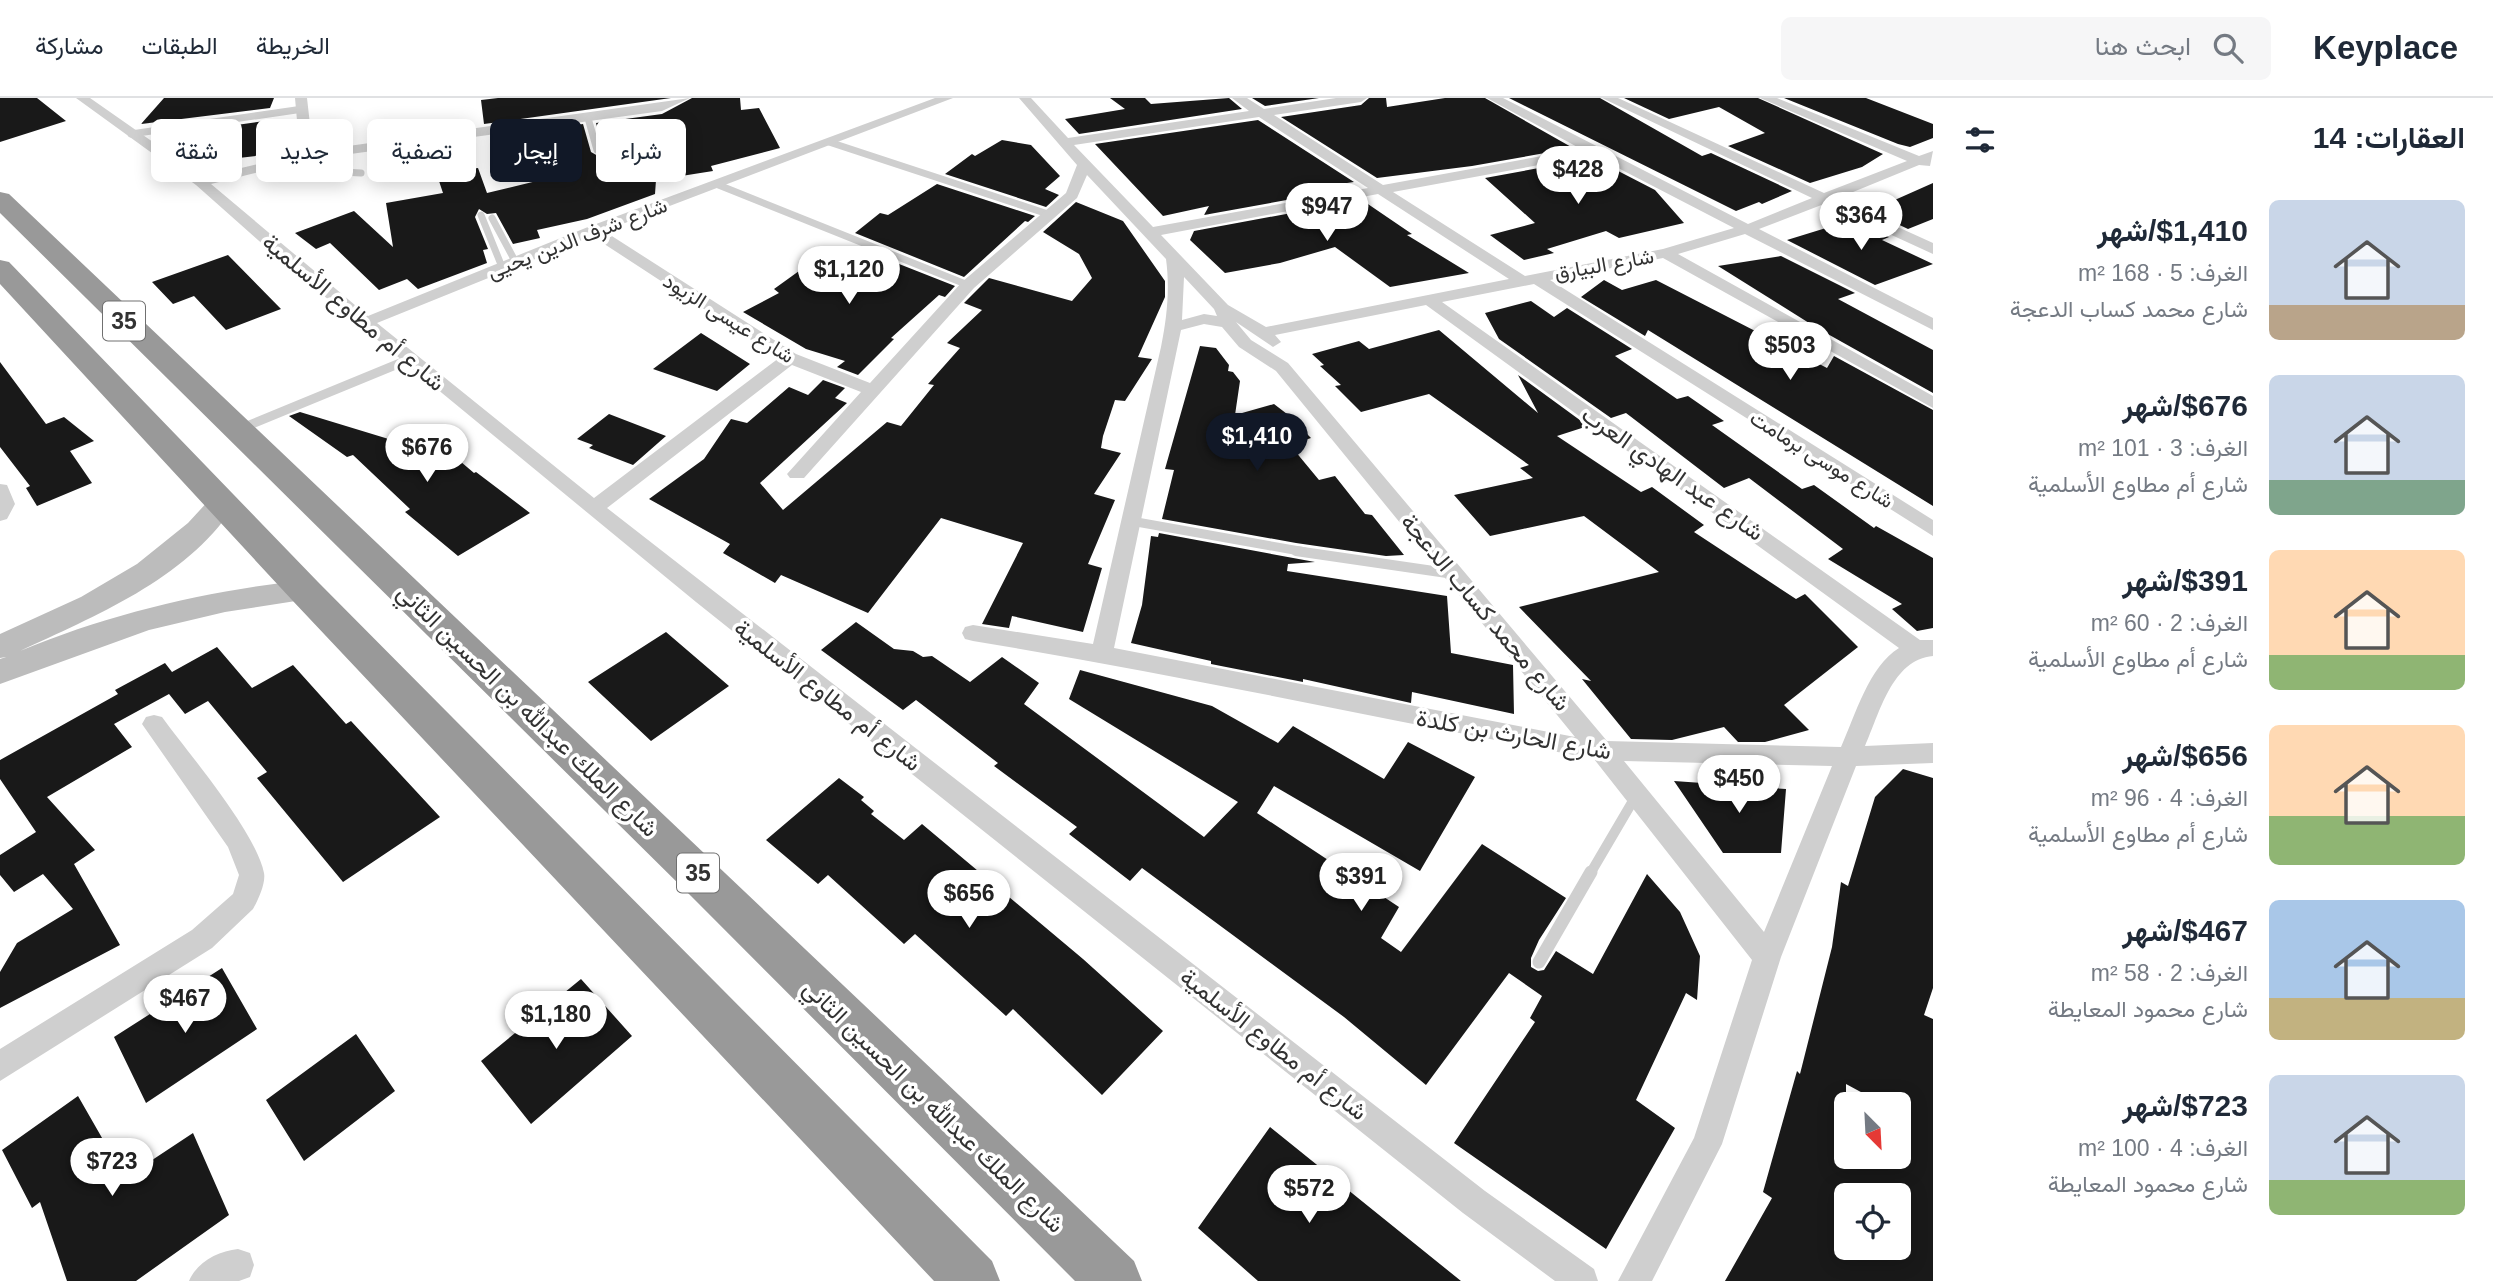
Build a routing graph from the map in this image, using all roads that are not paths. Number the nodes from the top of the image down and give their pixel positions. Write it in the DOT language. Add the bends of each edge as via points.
graph roads {
  1 [pos="82,98"];
  2 [pos="684,98"];
  3 [pos="947,98"];
  4 [pos="1025,98"];
  5 [pos="1238,98"];
  6 [pos="1361,98"];
  7 [pos="1493,98"];
  8 [pos="1608,98"];
  9 [pos="1766,98"];
  10 [pos="302,103"];
  11 [pos="1263,114"];
  12 [pos="588,118"];
  13 [pos="131,134"];
  14 [pos="476,134"];
  15 [pos="829,142"];
  16 [pos="1064,143"];
  17 [pos="596,146"];
  18 [pos="151,148"];
  19 [pos="1596,150"];
  20 [pos="1929,161"];
  21 [pos="1084,165"];
  22 [pos="353,173"];
  23 [pos="361,173"];
  24 [pos="201,182"];
  25 [pos="716,184"];
  26 [pos="1385,191"];
  27 [pos="1084,194"];
  28 [pos="1115,197"];
  29 [pos="1825,198"];
  30 [pos="0,199"];
  31 [pos="1048,214"];
  32 [pos="481,215"];
  33 [pos="492,218"];
  34 [pos="1746,229"];
  35 [pos="593,230"];
  36 [pos="1152,232"];
  37 [pos="1933,249"];
  38 [pos="1665,253"];
  39 [pos="1174,258"];
  40 [pos="508,264"];
  41 [pos="0,268"];
  42 [pos="1527,278"];
  43 [pos="968,285"];
  44 [pos="1428,299"];
  45 [pos="1216,304"];
  46 [pos="366,322"];
  47 [pos="1933,325"];
  48 [pos="1173,327"];
  49 [pos="1264,332"];
  50 [pos="790,358"];
  51 [pos="410,359"];
  52 [pos="1282,367"];
  53 [pos="872,390"];
  54 [pos="1933,403"];
  55 [pos="238,430"];
  56 [pos="797,474"];
  57 [pos="0,490"];
  58 [pos="221,504"];
  59 [pos="594,508"];
  60 [pos="0,514"];
  61 [pos="1130,521"];
  62 [pos="1933,529"];
  63 [pos="1457,575"];
  64 [pos="304,591"];
  65 [pos="973,633"];
  66 [pos="0,647"];
  67 [pos="1925,648"];
  68 [pos="1102,654"];
  69 [pos="0,672"];
  70 [pos="154,724"];
  71 [pos="1601,751"];
  72 [pos="1933,753"];
  73 [pos="1848,757"];
  74 [pos="1637,794"];
  75 [pos="1767,957"];
  76 [pos="1539,962"];
  77 [pos="0,1066"];
  78 [pos="242,1273"];
  79 [pos="205,1281"];
  80 [pos="972,1281"];
  81 [pos="1114,1281"];
  82 [pos="1582,1281"];
  83 [pos="1634,1281"];
  1 -- 13 [label="street, شارع أم مطاوع الأسلمية"];
  2 -- 12 [label="street" via="662,107"];
  3 -- 15 [label="street, شارع شرف الدين يحيى"];
  4 -- 16 [label="street, شارع محمد كساب الدعجة"];
  5 -- 11 [label="street, شارع موسى برمامت"];
  6 -- 11 [label="street"];
  7 -- 19 [label="street"];
  8 -- 29 [label="street"];
  9 -- 20 [label="street"];
  10 -- 13 [label="lane"];
  11 -- 16 [label="street"];
  11 -- 26 [label="street, شارع موسى برمامت"];
  12 -- 14 [label="street"];
  12 -- 17 [label="lane"];
  13 -- 18 [label="street, شارع أم مطاوع الأسلمية"];
  15 -- 25 [label="street, شارع شرف الدين يحيى"];
  15 -- 31 [label="lane"];
  16 -- 21 [label="street, شارع محمد كساب الدعجة"];
  19 -- 26 [label="street"];
  19 -- 34 [label="street"];
  20 -- 29 [label="street, شارع البيارق"];
  21 -- 27 [label="street"];
  21 -- 28 [label="street, شارع محمد كساب الدعجة"];
  22 -- 23 [label="lane"];
  24 -- 46 [label="street, شارع أم مطاوع الأسلمية"];
  25 -- 35 [label="street, شارع شرف الدين يحيى"];
  25 -- 43 [label="lane"];
  26 -- 36 [label="street"];
  26 -- 42 [label="street, شارع موسى برمامت"];
  27 -- 28 [label="street"];
  27 -- 31 [label="street"];
  28 -- 36 [label="street, شارع محمد كساب الدعجة"];
  29 -- 34 [label="street, شارع البيارق"];
  29 -- 37 [label="street"];
  30 -- 55 [label="highway, شارع الملك عبدالله بن الحسين الثاني / 35"];
  31 -- 43 [label="street"];
  32 -- 40 [label="lane"];
  33 -- 40 [label="lane"];
  34 -- 38 [label="street, شارع البيارق"];
  34 -- 47 [label="street"];
  35 -- 40 [label="street, شارع شرف الدين يحيى"];
  35 -- 50 [label="street, شارع عيسى الزيود"];
  36 -- 39 [label="street, شارع محمد كساب الدعجة"];
  38 -- 42 [label="street, شارع البيارق"];
  38 -- 54 [label="street"];
  39 -- 45 [label="street, شارع محمد كساب الدعجة"];
  39 -- 48 [label="street"];
  40 -- 46 [label="street, شارع شرف الدين يحيى"];
  41 -- 58 [label="highway, 35"];
  42 -- 44 [label="street, شارع البيارق"];
  42 -- 62 [label="street, شارع موسى برمامت"];
  43 -- 53 [label="street"];
  44 -- 49 [label="street, شارع البيارق"];
  44 -- 67 [label="street, شارع عبد الهادي العرب"];
  45 -- 48 [label="street"];
  45 -- 48 [label="street"];
  45 -- 49 [label="street, شارع محمد كساب الدعجة"];
  45 -- 52 [label="street, شارع محمد كساب الدعجة" via="1254,351"];
  46 -- 51 [label="street, شارع أم مطاوع الأسلمية"];
  48 -- 61 [label="street"];
  49 -- 52 [label="street, شارع محمد كساب الدعجة" via="1277,349"];
  50 -- 53 [label="street, شارع عيسى الزيود"];
  50 -- 59 [label="street"];
  51 -- 55 [label="lane"];
  51 -- 59 [label="street, شارع أم مطاوع الأسلمية"];
  52 -- 63 [label="street, شارع محمد كساب الدعجة"];
  53 -- 56 [label="street"];
  55 -- 81 [label="highway, شارع الملك عبدالله بن الحسين الثاني / 35"];
  57 -- 60 [label="street" via="5,504"];
  58 -- 64 [label="highway, 35"];
  58 -- 66 [label="street" via="178,551 135,582"];
  59 -- 82 [label="street, شارع أم مطاوع الأسلمية" via="1474,1202"];
  61 -- 63 [label="lane"];
  61 -- 68 [label="street"];
  63 -- 71 [label="street, شارع محمد كساب الدعجة"];
  64 -- 69 [label="street" via="220,600 145,617 56,647"];
  64 -- 80 [label="highway, 35"];
  65 -- 68 [label="street, شارع الحارث بن كلدة"];
  67 -- 73 [label="street" via="1899,659 1883,681"];
  68 -- 71 [label="street, شارع الحارث بن كلدة"];
  70 -- 77 [label="street" via="238,841 252,875 244,901 202,939"];
  71 -- 73 [label="street, شارع الحارث بن كلدة"];
  71 -- 74 [label="street, شارع محمد كساب الدعجة"];
  72 -- 73 [label="street, شارع الحارث بن كلدة"];
  73 -- 75 [label="street"];
  74 -- 75 [label="street, شارع محمد كساب الدعجة"];
  74 -- 76 [label="lane"];
  75 -- 83 [label="street" via="1707,1143"];
  78 -- 79 [label="street" via="227,1266"];
}
